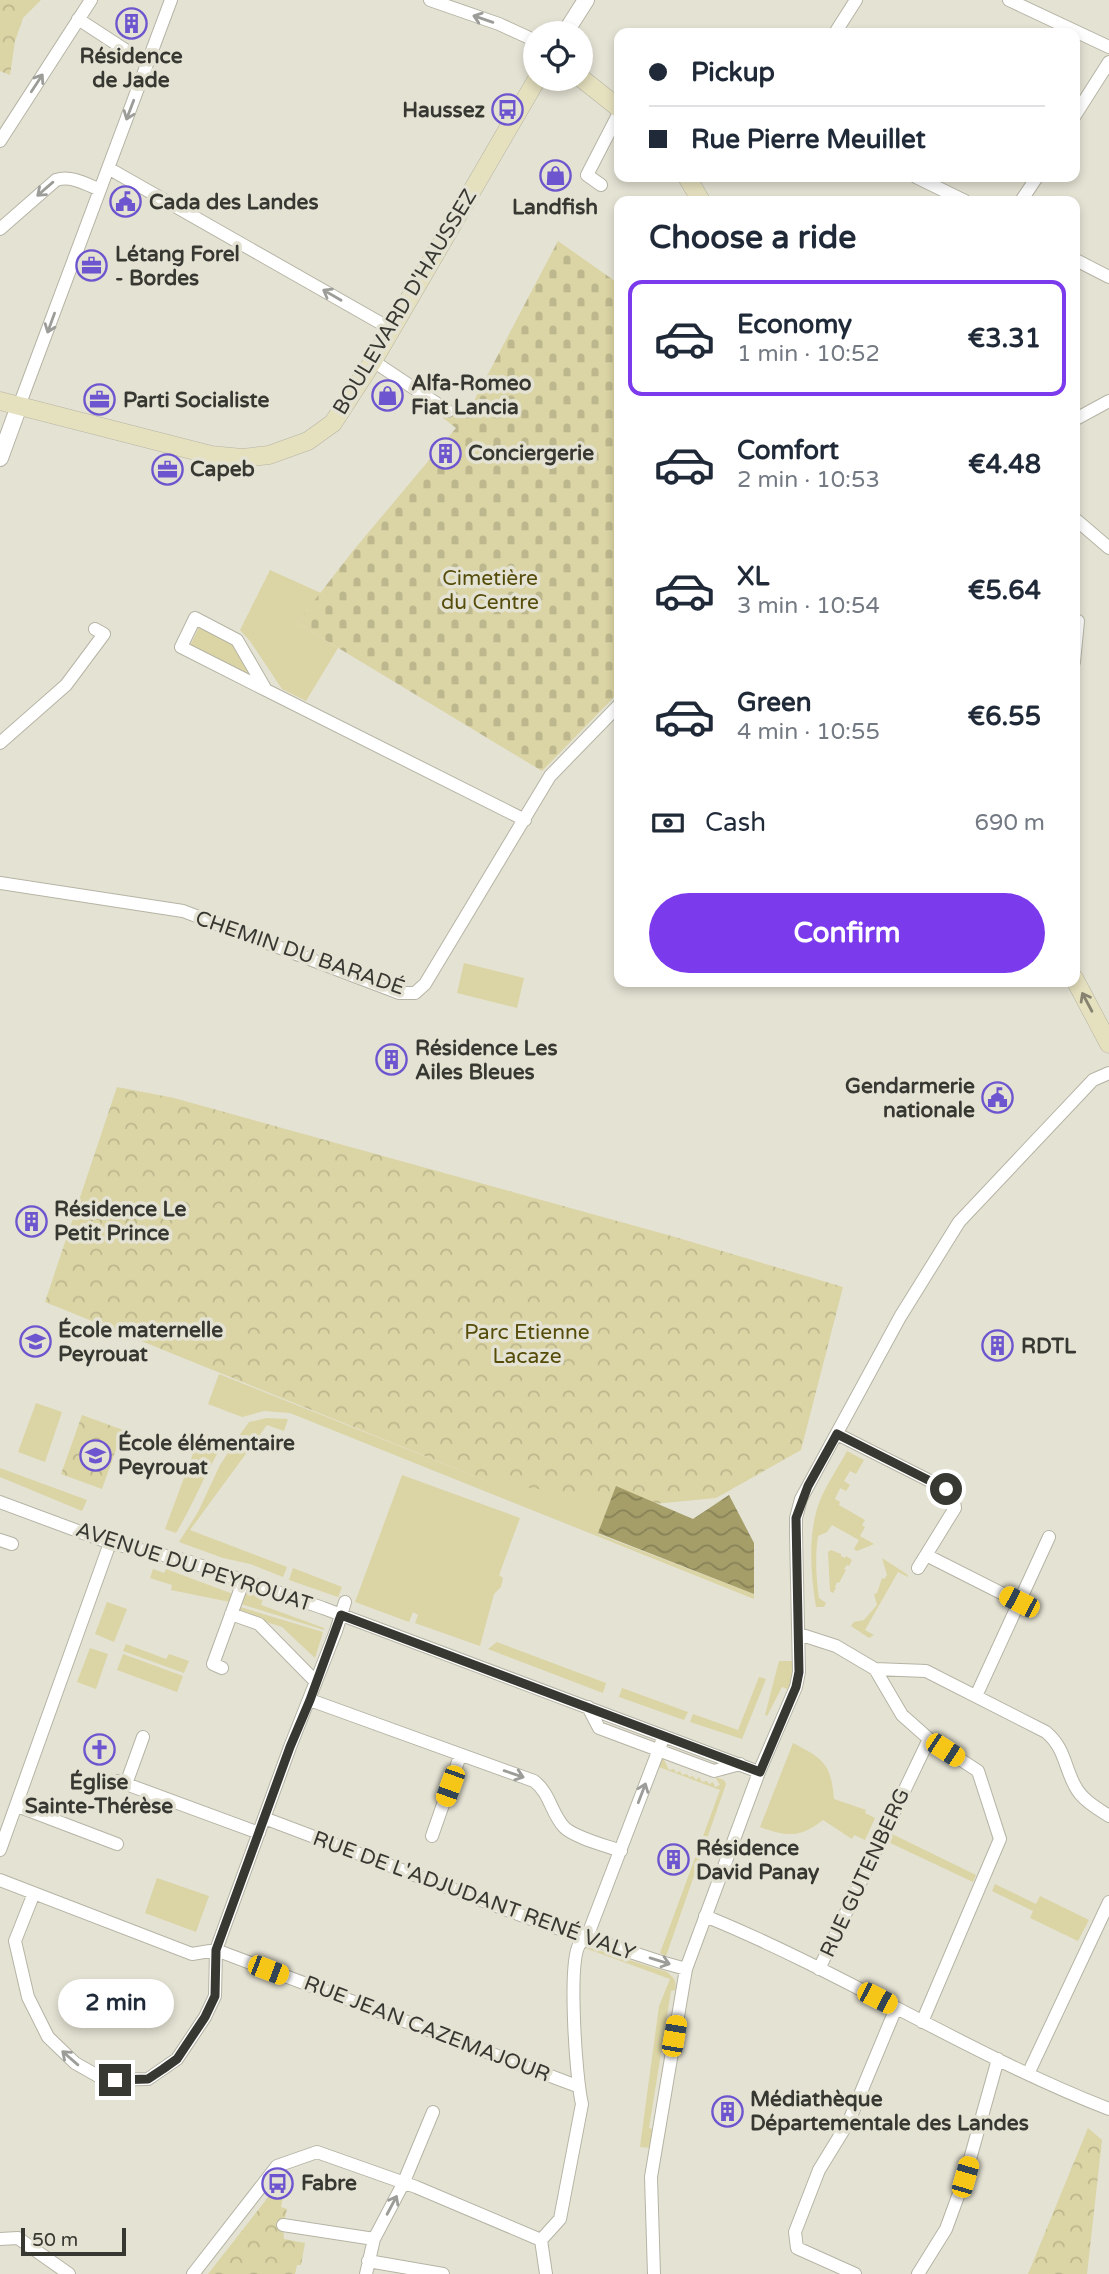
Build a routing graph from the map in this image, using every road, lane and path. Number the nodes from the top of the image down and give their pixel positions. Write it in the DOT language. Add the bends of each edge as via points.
graph roads {
  1 [pos="91,0"];
  2 [pos="171,0"];
  3 [pos="429,0"];
  4 [pos="586,0"];
  5 [pos="856,0"];
  6 [pos="1009,0"];
  7 [pos="78,19"];
  8 [pos="573,21"];
  9 [pos="838,28"];
  10 [pos="1069,28"];
  11 [pos="1080,33"];
  12 [pos="523,35"];
  13 [pos="1109,47"];
  14 [pos="1109,62"];
  15 [pos="147,64"];
  16 [pos="593,88"];
  17 [pos="530,91"];
  18 [pos="614,105"];
  19 [pos="1080,108"];
  20 [pos="614,122"];
  21 [pos="0,141"];
  22 [pos="108,168"];
  23 [pos="926,182"];
  24 [pos="601,185"];
  25 [pos="100,190"];
  26 [pos="955,196"];
  27 [pos="1,225"];
  28 [pos="1080,262"];
  29 [pos="1109,277"];
  30 [pos="391,329"];
  31 [pos="373,361"];
  32 [pos="0,401"];
  33 [pos="1109,401"];
  34 [pos="19,406"];
  35 [pos="447,411"];
  36 [pos="1080,417"];
  37 [pos="0,458"];
  38 [pos="1080,523"];
  39 [pos="1109,548"];
  40 [pos="95,629"];
  41 [pos="267,690"];
  42 [pos="614,710"];
  43 [pos="0,743"];
  44 [pos="525,820"];
  45 [pos="0,883"];
  46 [pos="1079,987"];
  47 [pos="1109,1044"];
  48 [pos="1109,1073"];
  49 [pos="837,1434"];
  50 [pos="0,1502"];
  51 [pos="1049,1537"];
  52 [pos="110,1544"];
  53 [pos="926,1555"];
  54 [pos="918,1568"];
  55 [pos="243,1582"];
  56 [pos="345,1602"];
  57 [pos="1019,1602"];
  58 [pos="231,1614"];
  59 [pos="341,1615"];
  60 [pos="799,1634"];
  61 [pos="222,1668"];
  62 [pos="875,1669"];
  63 [pos="317,1682"];
  64 [pos="976,1696"];
  65 [pos="310,1700"];
  66 [pos="588,1707"];
  67 [pos="664,1736"];
  68 [pos="143,1737"];
  69 [pos="929,1739"];
  70 [pos="659,1749"];
  71 [pos="455,1754"];
  72 [pos="740,1764"];
  73 [pos="760,1772"];
  74 [pos="16,1805"];
  75 [pos="1109,1816"];
  76 [pos="264,1818"];
  77 [pos="259,1833"];
  78 [pos="432,1836"];
  79 [pos="117,1844"];
  80 [pos="0,1850"];
  81 [pos="621,1851"];
  82 [pos="0,1880"];
  83 [pos="34,1893"];
  84 [pos="1109,1902"];
  85 [pos="705,1916"];
  86 [pos="587,1937"];
  87 [pos="216,1950"];
  88 [pos="686,1969"];
  89 [pos="819,1969"];
  90 [pos="896,2008"];
  91 [pos="922,2022"];
  92 [pos="998,2059"];
  93 [pos="1028,2074"];
  94 [pos="577,2086"];
  95 [pos="1109,2109"];
  96 [pos="433,2112"];
  97 [pos="403,2183"];
  98 [pos="283,2225"];
  99 [pos="0,2239"];
  100 [pos="374,2239"];
  101 [pos="541,2240"];
  102 [pos="367,2267"];
  103 [pos="69,2274"];
  104 [pos="192,2274"];
  105 [pos="443,2274"];
  106 [pos="546,2274"];
  107 [pos="654,2274"];
  108 [pos="855,2274"];
  109 [pos="918,2274"];
  1 -- 7 [label="street"];
  2 -- 15 [label="street"];
  12 -- 3 [label="street, one-way"];
  4 -- 8 [label="street"];
  5 -- 9 [label="street"];
  6 -- 10 [label="street"];
  7 -- 15 [label="street"];
  21 -- 7 [label="street, one-way"];
  11 -- 13 [label="street"];
  14 -- 19 [label="street"];
  15 -- 22 [label="street, one-way"];
  16 -- 18 [label="main road"];
  17 -- 30 [label="main road, BOULEVARD D'HAUSSEZ"];
  20 -- 24 [label="street" via="587,175"];
  22 -- 25 [label="street"];
  30 -- 22 [label="street, one-way"];
  23 -- 26 [label="street"];
  25 -- 27 [label="street, one-way" via="64,177"];
  25 -- 34 [label="street, one-way"];
  28 -- 29 [label="street"];
  30 -- 31 [label="main road, BOULEVARD D'HAUSSEZ"];
  31 -- 34 [label="main road, BOULEVARD D'HAUSSEZ" via="325,430 269,455 211,455"];
  31 -- 35 [label="street"];
  32 -- 34 [label="main road, BOULEVARD D'HAUSSEZ"];
  33 -- 36 [label="street"];
  34 -- 37 [label="street"];
  38 -- 39 [label="street"];
  40 -- 43 [label="street" via="104,634 66,685"];
  41 -- 41 [label="street" via="237,640 195,618 181,647"];
  41 -- 44 [label="street"];
  42 -- 44 [label="street, CHEMIN DU BARADÉ" via="550,776"];
  44 -- 45 [label="street, CHEMIN DU BARADÉ" via="425,984 415,993 399,993 183,911"];
  47 -- 46 [label="main road, one-way"];
  48 -- 49 [label="street" via="1093,1080 960,1222 900,1317"];
  49 -- 53 [label="street" via="953,1496 955,1508"];
  49 -- 60 [label="street" via="796,1518"];
  50 -- 52 [label="street, AVENUE DU PEYROUAT"];
  51 -- 57 [label="street"];
  52 -- 55 [label="street, AVENUE DU PEYROUAT" via="184,1560"];
  52 -- 74 [label="street"];
  53 -- 54 [label="street"];
  53 -- 57 [label="street"];
  55 -- 58 [label="street"];
  55 -- 59 [label="street, AVENUE DU PEYROUAT"];
  56 -- 59 [label="street"];
  57 -- 64 [label="street"];
  58 -- 61 [label="street" via="213,1664"];
  58 -- 63 [label="street" via="260,1624"];
  59 -- 63 [label="street"];
  59 -- 66 [label="street, AVENUE DU PEYROUAT"];
  60 -- 62 [label="street" via="836,1646"];
  60 -- 73 [label="street" via="796,1687"];
  62 -- 64 [label="street" via="926,1671"];
  62 -- 69 [label="street" via="902,1716"];
  63 -- 65 [label="street"];
  64 -- 75 [label="street" via="1058,1741 1075,1788"];
  65 -- 71 [label="street"];
  65 -- 76 [label="street"];
  66 -- 67 [label="street, AVENUE DU PEYROUAT"];
  66 -- 70 [label="street" via="598,1728"];
  67 -- 70 [label="street"];
  67 -- 72 [label="street, AVENUE DU PEYROUAT"];
  68 -- 77 [label="street" via="122,1783"];
  69 -- 89 [label="street, RUE GUTENBERG"];
  69 -- 91 [label="street" via="978,1771 1000,1839"];
  70 -- 72 [label="street" via="714,1771"];
  81 -- 70 [label="street, one-way"];
  71 -- 78 [label="street"];
  71 -- 81 [label="street, one-way" via="534,1781 570,1832"];
  72 -- 73 [label="street, AVENUE DU PEYROUAT"];
  73 -- 85 [label="street"];
  74 -- 79 [label="street"];
  74 -- 80 [label="street"];
  76 -- 77 [label="street"];
  76 -- 86 [label="street, RUE DE L'ADJUDANT RENÉ VALY"];
  77 -- 87 [label="street"];
  81 -- 86 [label="street"];
  82 -- 83 [label="street, RUE JEAN CAZEMAJOUR"];
  83 -- 87 [label="street, RUE JEAN CAZEMAJOUR" via="192,1954"];
  87 -- 83 [label="street, one-way" via="215,1996 177,2059 148,2079 105,2080 75,2063 48,2037 28,1997 15,1941"];
  84 -- 93 [label="street"];
  85 -- 88 [label="street"];
  85 -- 89 [label="street"];
  86 -- 88 [label="street, RUE DE L'ADJUDANT RENÉ VALY, one-way"];
  86 -- 94 [label="street" via="579,1945 574,1972"];
  87 -- 94 [label="street, RUE JEAN CAZEMAJOUR"];
  88 -- 107 [label="street" via="652,2177"];
  89 -- 90 [label="street"];
  90 -- 91 [label="street"];
  90 -- 108 [label="street" via="849,2121 819,2170 794,2232 797,2248"];
  91 -- 92 [label="street"];
  92 -- 93 [label="street"];
  92 -- 109 [label="street" via="946,2229"];
  93 -- 95 [label="street"];
  94 -- 101 [label="street" via="582,2104 560,2219"];
  96 -- 97 [label="street"];
  100 -- 97 [label="street, one-way"];
  97 -- 101 [label="street"];
  97 -- 104 [label="street" via="317,2152 277,2166"];
  98 -- 100 [label="street"];
  99 -- 103 [label="street" via="18,2238"];
  100 -- 102 [label="street"];
  101 -- 106 [label="street"];
  102 -- 105 [label="street"];
}
